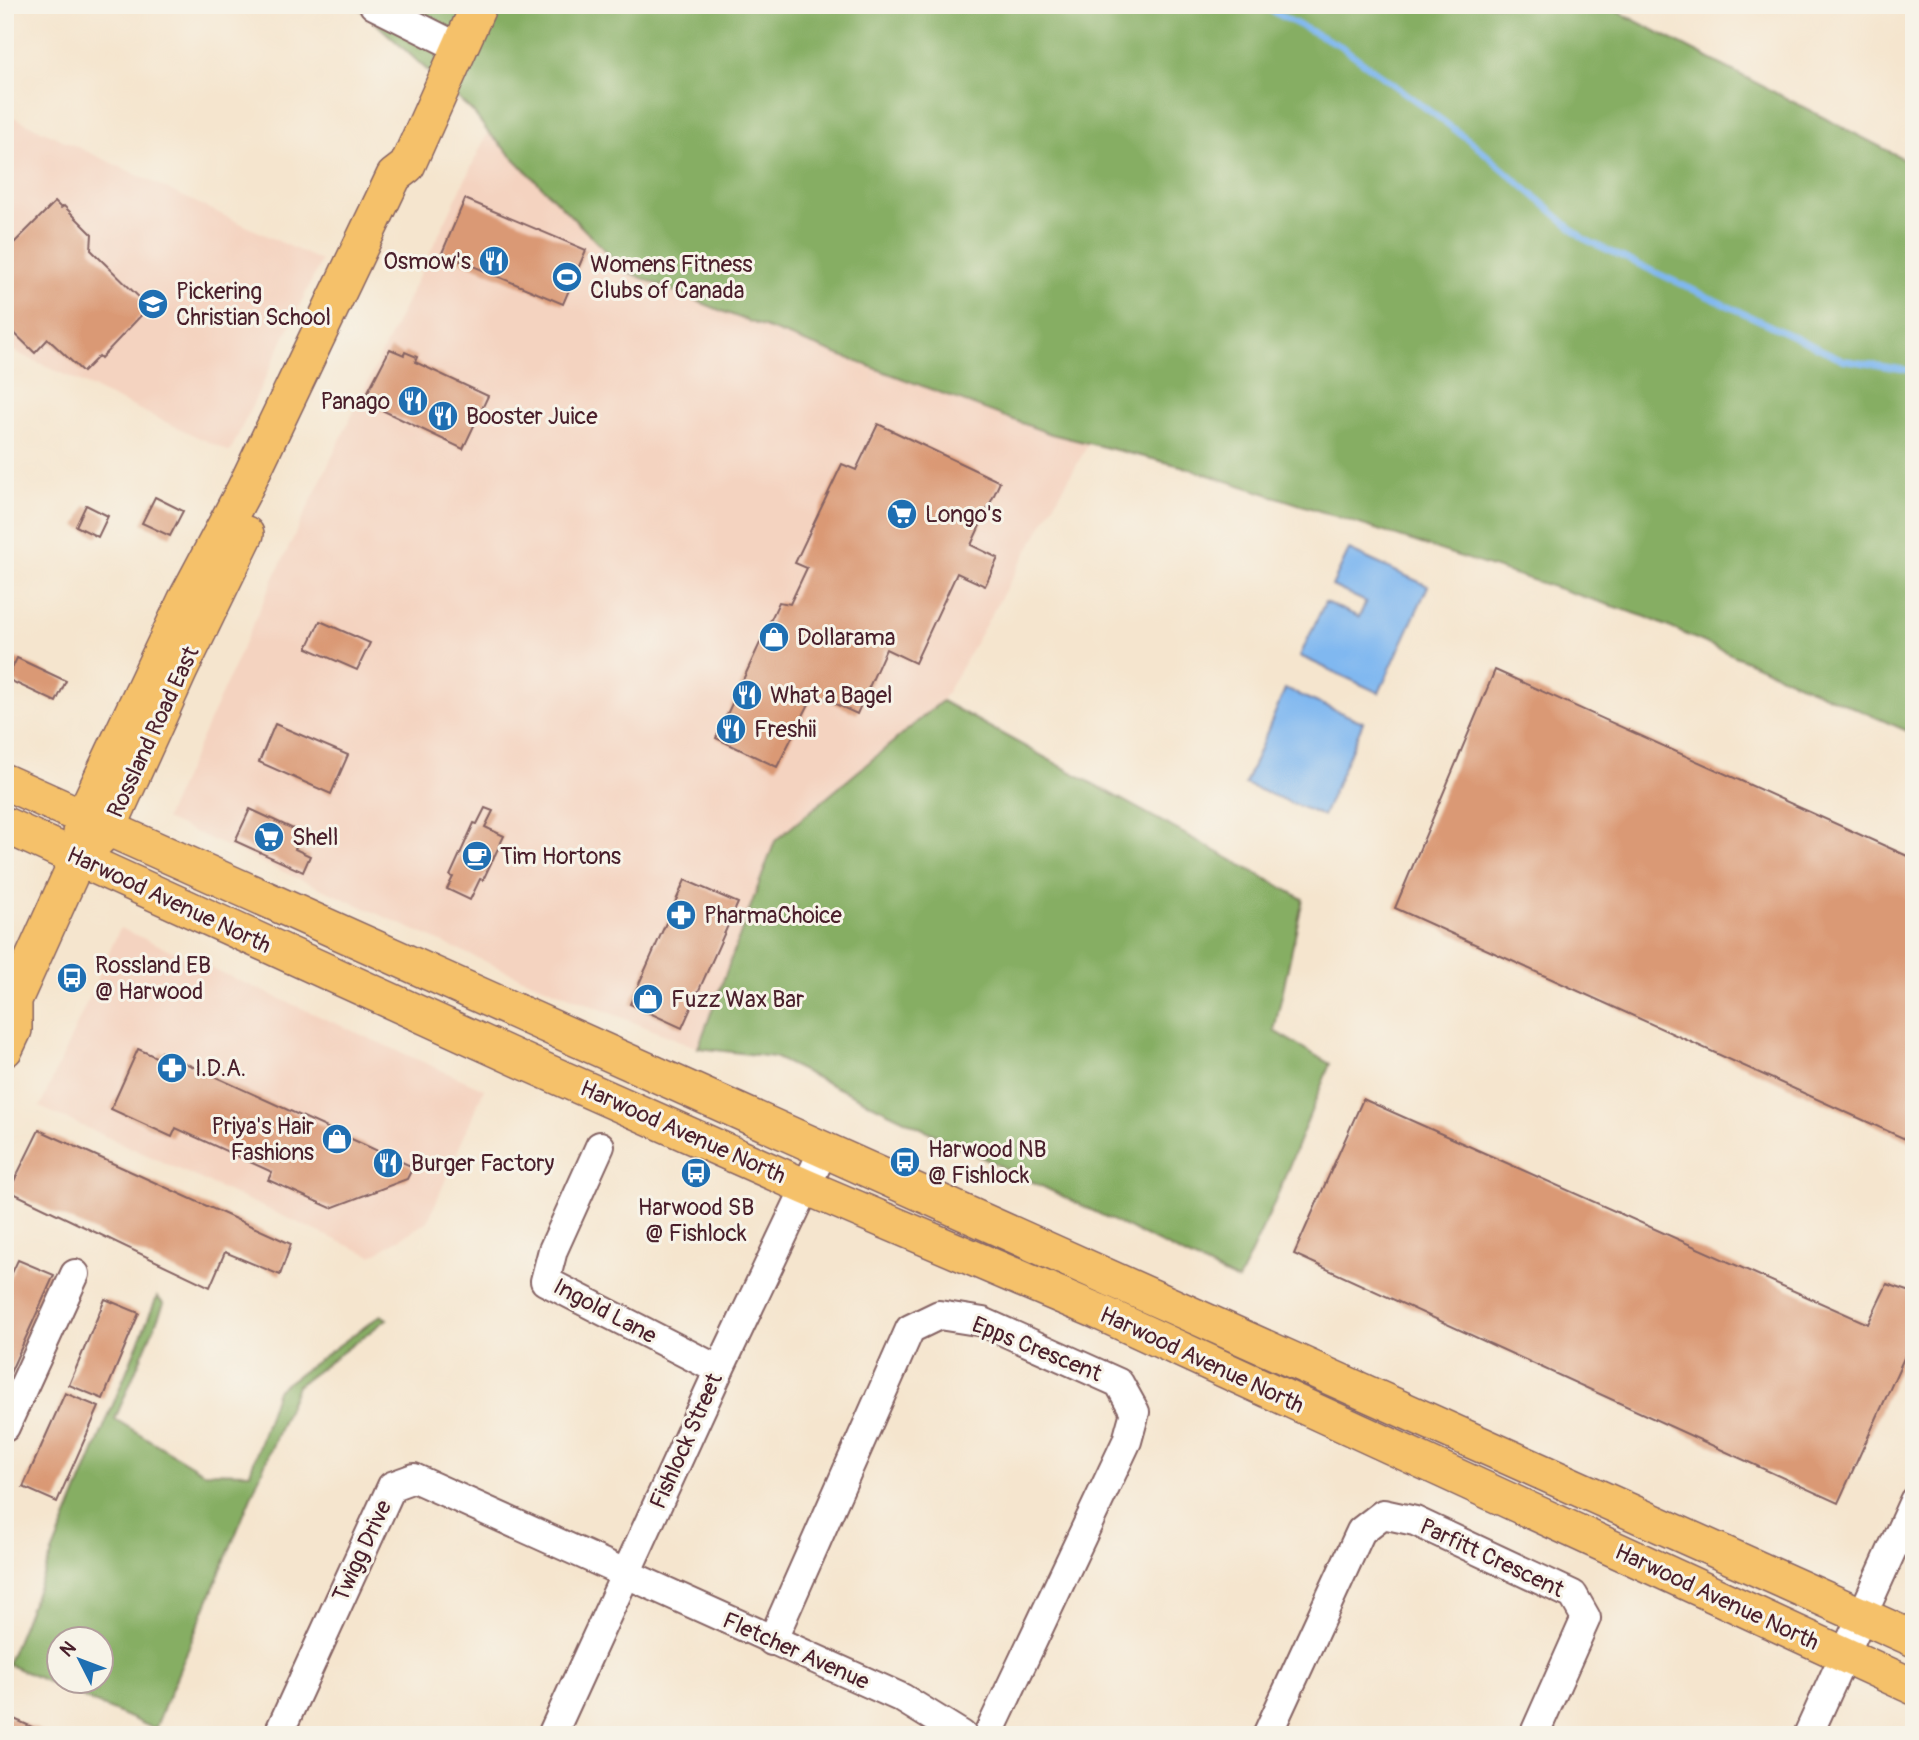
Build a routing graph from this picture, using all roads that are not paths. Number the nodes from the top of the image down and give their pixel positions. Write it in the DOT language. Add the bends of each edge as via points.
graph roads {
  1 [pos="374,5"];
  2 [pos="479,5"];
  3 [pos="460,48"];
  4 [pos="5,782"];
  5 [pos="96,823"];
  6 [pos="5,825"];
  7 [pos="78,858"];
  8 [pos="9,1003"];
  9 [pos="501,1006"];
  10 [pos="485,1044"];
  11 [pos="5,1049"];
  12 [pos="600,1146"];
  13 [pos="824,1149"];
  14 [pos="806,1187"];
  15 [pos="75,1274"];
  16 [pos="719,1370"];
  17 [pos="5,1427"];
  18 [pos="1914,1501"];
  19 [pos="627,1574"];
  20 [pos="1862,1616"];
  21 [pos="1914,1639"];
  22 [pos="772,1641"];
  23 [pos="1844,1655"];
  24 [pos="1914,1687"];
  25 [pos="278,1735"];
  26 [pos="552,1735"];
  27 [pos="962,1735"];
  28 [pos="988,1735"];
  29 [pos="1267,1735"];
  30 [pos="1534,1735"];
  31 [pos="1808,1735"];
  1 -- 3 [label="street"];
  2 -- 3 [label="main road, Rossland Road East"];
  3 -- 5 [label="main road, Rossland Road East" via="407,166 412,180 409,188 357,302 180,670"];
  4 -- 5 [label="main road, Harwood Avenue North"];
  5 -- 7 [label="main road, Rossland Road East"];
  5 -- 9 [label="main road, Harwood Avenue North"];
  6 -- 7 [label="main road, Harwood Avenue North"];
  7 -- 8 [label="main road"];
  7 -- 10 [label="main road, Harwood Avenue North"];
  8 -- 11 [label="main road" via="14,1030"];
  9 -- 10 [label="street"];
  9 -- 13 [label="main road, Harwood Avenue North"];
  10 -- 14 [label="main road, Harwood Avenue North"];
  12 -- 16 [label="street, Ingold Lane" via="553,1250 545,1281"];
  13 -- 14 [label="street, Fishlock Street"];
  13 -- 20 [label="main road, Harwood Avenue North"];
  14 -- 16 [label="street, Fishlock Street"];
  14 -- 23 [label="main road, Harwood Avenue North" via="1097,1311"];
  15 -- 17 [label="street"];
  16 -- 19 [label="street, Fishlock Street"];
  18 -- 20 [label="street"];
  19 -- 22 [label="street, Fletcher Avenue"];
  19 -- 25 [label="street, Twigg Drive" via="414,1478 392,1486"];
  19 -- 26 [label="street, Fishlock Street"];
  20 -- 21 [label="main road, Harwood Avenue North"];
  20 -- 23 [label="street"];
  22 -- 27 [label="street, Fletcher Avenue" via="902,1698"];
  22 -- 28 [label="street, Epps Crescent" via="910,1329 939,1315 983,1322 1119,1383 1135,1412 1127,1441"];
  23 -- 24 [label="main road, Harwood Avenue North"];
  23 -- 31 [label="street"];
  29 -- 30 [label="street, Parfitt Crescent" via="1361,1531 1383,1514 1415,1521 1573,1595 1586,1618"];
}
